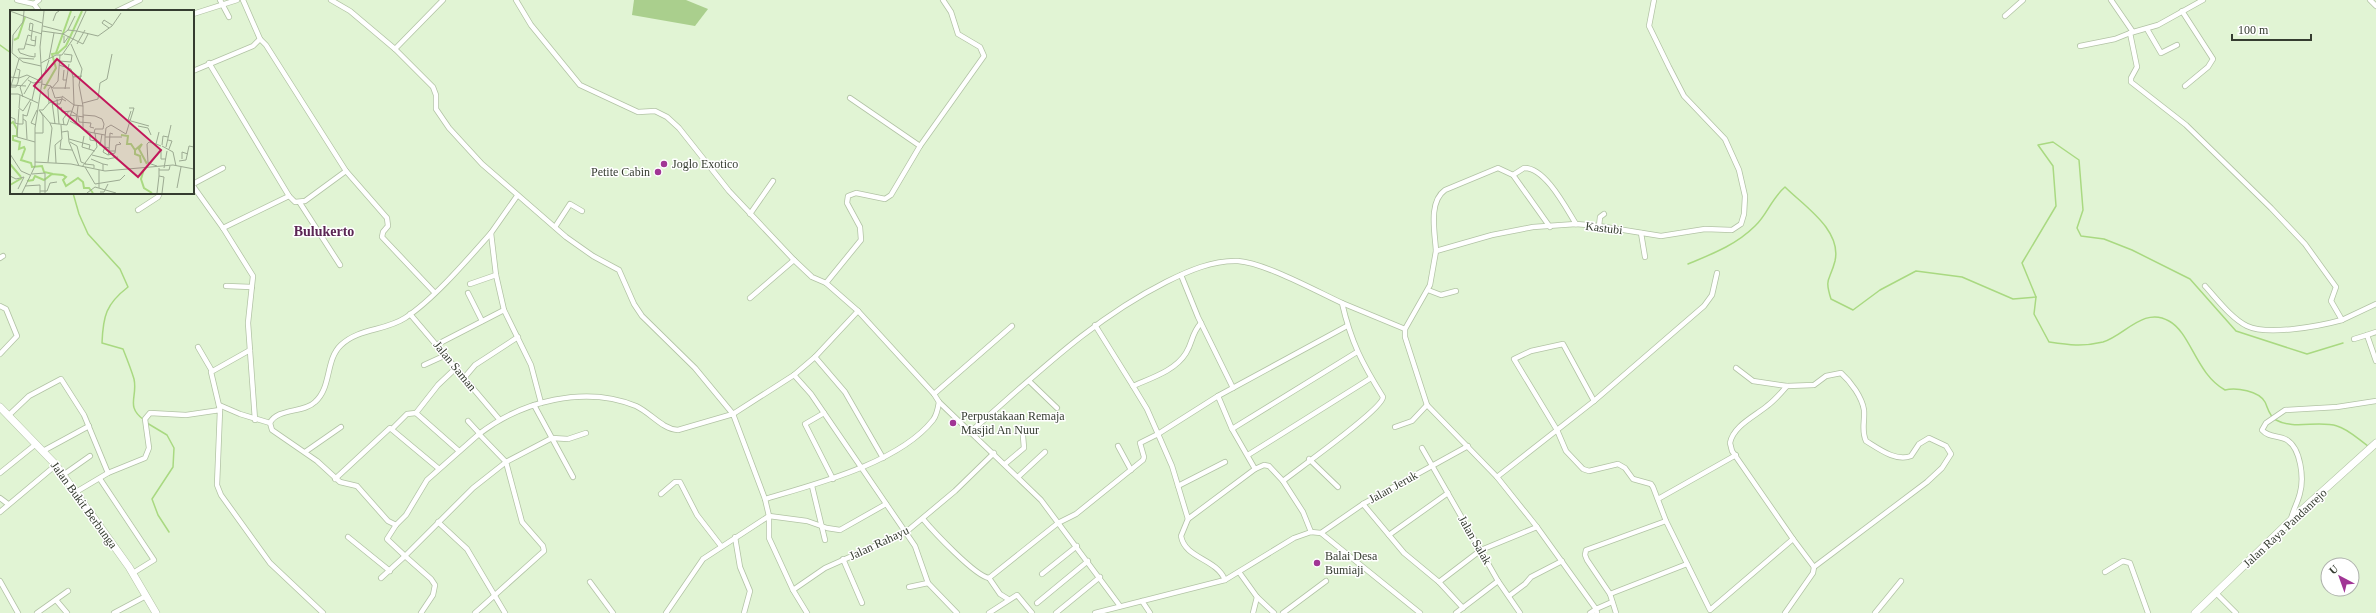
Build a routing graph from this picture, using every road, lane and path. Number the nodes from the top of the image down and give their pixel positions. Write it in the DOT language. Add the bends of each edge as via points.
graph roads {
  1 [pos="17,0"];
  2 [pos="39,0"];
  3 [pos="140,0"];
  4 [pos="238,0"];
  5 [pos="243,0"];
  6 [pos="331,0"];
  7 [pos="443,0"];
  8 [pos="516,0"];
  9 [pos="943,0"];
  10 [pos="1654,0"];
  11 [pos="2023,0"];
  12 [pos="2111,0"];
  13 [pos="2203,0"];
  14 [pos="2370,0"];
  15 [pos="130,2"];
  16 [pos="221,2"];
  17 [pos="34,4"];
  18 [pos="2376,6"];
  19 [pos="38,10"];
  20 [pos="118,10"];
  21 [pos="2182,12"];
  22 [pos="194,14"];
  23 [pos="2005,16"];
  24 [pos="229,17"];
  25 [pos="2147,29"];
  26 [pos="2131,33"];
  27 [pos="260,40"];
  28 [pos="2177,45"];
  29 [pos="2080,46"];
  30 [pos="395,49"];
  31 [pos="209,63"];
  32 [pos="194,70"];
  33 [pos="2185,86"];
  34 [pos="850,98"];
  35 [pos="920,146"];
  36 [pos="223,168"];
  37 [pos="346,171"];
  38 [pos="1513,175"];
  39 [pos="772,181"];
  40 [pos="194,184"];
  41 [pos="194,186"];
  42 [pos="160,194"];
  43 [pos="289,196"];
  44 [pos="517,196"];
  45 [pos="300,203"];
  46 [pos="138,210"];
  47 [pos="582,211"];
  48 [pos="750,214"];
  49 [pos="1604,214"];
  50 [pos="1576,224"];
  51 [pos="1599,226"];
  52 [pos="555,227"];
  53 [pos="1550,227"];
  54 [pos="223,228"];
  55 [pos="491,233"];
  56 [pos="1641,233"];
  57 [pos="1436,251"];
  58 [pos="1645,257"];
  59 [pos="794,260"];
  60 [pos="340,265"];
  61 [pos="1717,273"];
  62 [pos="496,275"];
  63 [pos="1181,275"];
  64 [pos="826,283"];
  65 [pos="470,284"];
  66 [pos="226,286"];
  67 [pos="2205,286"];
  68 [pos="252,287"];
  69 [pos="1428,290"];
  70 [pos="1456,291"];
  71 [pos="434,292"];
  72 [pos="468,294"];
  73 [pos="750,298"];
  74 [pos="1342,303"];
  75 [pos="2376,304"];
  76 [pos="0,306"];
  77 [pos="504,310"];
  78 [pos="858,311"];
  79 [pos="410,314"];
  80 [pos="2342,320"];
  81 [pos="482,321"];
  82 [pos="1201,323"];
  83 [pos="1095,325"];
  84 [pos="1012,326"];
  85 [pos="1347,326"];
  86 [pos="1406,330"];
  87 [pos="2376,332"];
  88 [pos="2368,335"];
  89 [pos="518,337"];
  90 [pos="2354,339"];
  91 [pos="438,344"];
  92 [pos="198,347"];
  93 [pos="250,350"];
  94 [pos="1357,352"];
  95 [pos="0,354"];
  96 [pos="446,355"];
  97 [pos="815,357"];
  98 [pos="2376,361"];
  99 [pos="424,365"];
  100 [pos="457,367"];
  101 [pos="1736,368"];
  102 [pos="212,371"];
  103 [pos="794,375"];
  104 [pos="464,378"];
  105 [pos="1371,378"];
  106 [pos="1029,382"];
  107 [pos="1133,386"];
  108 [pos="1787,386"];
  109 [pos="1233,388"];
  110 [pos="934,394"];
  111 [pos="1218,396"];
  112 [pos="2376,401"];
  113 [pos="939,402"];
  114 [pos="1594,402"];
  115 [pos="541,403"];
  116 [pos="219,404"];
  117 [pos="534,405"];
  118 [pos="1427,405"];
  119 [pos="0,407"];
  120 [pos="1057,408"];
  121 [pos="220,410"];
  122 [pos="416,413"];
  123 [pos="824,413"];
  124 [pos="733,414"];
  125 [pos="8,416"];
  126 [pos="499,419"];
  127 [pos="256,420"];
  128 [pos="468,421"];
  129 [pos="270,423"];
  130 [pos="89,426"];
  131 [pos="341,427"];
  132 [pos="1395,427"];
  133 [pos="393,428"];
  134 [pos="1232,429"];
  135 [pos="1557,430"];
  136 [pos="586,433"];
  137 [pos="969,433"];
  138 [pos="479,434"];
  139 [pos="1158,434"];
  140 [pos="1023,436"];
  141 [pos="552,438"];
  142 [pos="2376,443"];
  143 [pos="36,444"];
  144 [pos="1118,446"];
  145 [pos="1468,446"];
  146 [pos="1422,448"];
  147 [pos="43,451"];
  148 [pos="459,451"];
  149 [pos="305,452"];
  150 [pos="1045,452"];
  151 [pos="994,453"];
  152 [pos="1736,455"];
  153 [pos="90,456"];
  154 [pos="1248,456"];
  155 [pos="883,458"];
  156 [pos="1309,459"];
  157 [pos="506,462"];
  158 [pos="1225,462"];
  159 [pos="1005,464"];
  160 [pos="56,465"];
  161 [pos="1433,466"];
  162 [pos="438,468"];
  163 [pos="860,468"];
  164 [pos="1131,470"];
  165 [pos="1255,470"];
  166 [pos="0,473"];
  167 [pos="108,473"];
  168 [pos="63,475"];
  169 [pos="573,477"];
  170 [pos="1018,477"];
  171 [pos="1497,477"];
  172 [pos="100,478"];
  173 [pos="335,479"];
  174 [pos="833,479"];
  175 [pos="1283,481"];
  176 [pos="812,486"];
  177 [pos="1178,486"];
  178 [pos="1338,487"];
  179 [pos="76,492"];
  180 [pos="1448,493"];
  181 [pos="661,494"];
  182 [pos="0,498"];
  183 [pos="765,499"];
  184 [pos="1658,499"];
  185 [pos="8,504"];
  186 [pos="886,504"];
  187 [pos="1363,504"];
  188 [pos="0,512"];
  189 [pos="769,516"];
  190 [pos="923,519"];
  191 [pos="1188,519"];
  192 [pos="1666,521"];
  193 [pos="2290,521"];
  194 [pos="438,522"];
  195 [pos="1058,523"];
  196 [pos="396,525"];
  197 [pos="821,526"];
  198 [pos="1537,527"];
  199 [pos="906,532"];
  200 [pos="1311,532"];
  201 [pos="1321,533"];
  202 [pos="1389,535"];
  203 [pos="348,537"];
  204 [pos="735,537"];
  205 [pos="1793,539"];
  206 [pos="825,540"];
  207 [pos="721,546"];
  208 [pos="1077,546"];
  209 [pos="1481,550"];
  210 [pos="405,556"];
  211 [pos="843,559"];
  212 [pos="1088,561"];
  213 [pos="1562,561"];
  214 [pos="1687,564"];
  215 [pos="1814,567"];
  216 [pos="390,571"];
  217 [pos="1239,572"];
  218 [pos="2105,572"];
  219 [pos="132,573"];
  220 [pos="1042,574"];
  221 [pos="1100,577"];
  222 [pos="381,578"];
  223 [pos="988,578"];
  224 [pos="0,580"];
  225 [pos="1225,580"];
  226 [pos="1498,580"];
  227 [pos="1326,581"];
  228 [pos="1901,581"];
  229 [pos="590,582"];
  230 [pos="1439,582"];
  231 [pos="928,583"];
  232 [pos="909,587"];
  233 [pos="793,590"];
  234 [pos="68,591"];
  235 [pos="2216,593"];
  236 [pos="1610,594"];
  237 [pos="146,596"];
  238 [pos="494,596"];
  239 [pos="1509,596"];
  240 [pos="1257,597"];
  241 [pos="1008,599"];
  242 [pos="56,600"];
  243 [pos="1142,601"];
  244 [pos="1612,602"];
  245 [pos="862,603"];
  246 [pos="1037,603"];
  247 [pos="1120,606"];
  248 [pos="1463,608"];
  249 [pos="1597,611"];
  250 [pos="1710,612"];
  251 [pos="18,613"];
  252 [pos="37,613"];
  253 [pos="67,613"];
  254 [pos="114,613"];
  255 [pos="156,613"];
  256 [pos="323,613"];
  257 [pos="421,613"];
  258 [pos="475,613"];
  259 [pos="505,613"];
  260 [pos="613,613"];
  261 [pos="666,613"];
  262 [pos="744,613"];
  263 [pos="807,613"];
  264 [pos="957,613"];
  265 [pos="990,613"];
  266 [pos="1032,613"];
  267 [pos="1056,613"];
  268 [pos="1095,613"];
  269 [pos="1150,613"];
  270 [pos="1253,613"];
  271 [pos="1274,613"];
  272 [pos="1283,613"];
  273 [pos="1420,613"];
  274 [pos="1456,613"];
  275 [pos="1520,613"];
  276 [pos="1590,613"];
  277 [pos="1616,613"];
  278 [pos="1785,613"];
  279 [pos="1875,613"];
  280 [pos="2148,613"];
  281 [pos="2194,613"];
  282 [pos="2236,613"];
  1 -- 17 [label="street"];
  2 -- 17 [label="street"];
  3 -- 15 [label="street"];
  4 -- 16 [label="street"];
  5 -- 27 [label="street"];
  6 -- 30 [label="street" via="350,11"];
  7 -- 30 [label="street"];
  8 -- 48 [label="street" via="531,25 580,85 638,112 655,111 667,117"];
  9 -- 35 [label="street" via="951,12 958,34 980,47 984,56"];
  10 -- 56 [label="street, Kastubi" via="1649,26 1684,96 1725,139 1742,180 1745,196 1744,214 1741,224 1736,228 1689,230 1661,236"];
  11 -- 23 [label="street"];
  12 -- 26 [label="street"];
  13 -- 21 [label="street"];
  14 -- 18 [label="street"];
  15 -- 20 [label="street"];
  16 -- 22 [label="street"];
  16 -- 24 [label="street"];
  17 -- 19 [label="street"];
  21 -- 25 [label="street"];
  21 -- 33 [label="street" via="2213,59 2208,67"];
  25 -- 26 [label="street"];
  25 -- 28 [label="street" via="2162,53"];
  26 -- 29 [label="street"];
  26 -- 80 [label="street" via="2137,67 2131,78 2132,82 2186,125 2305,244 2336,287 2331,301"];
  27 -- 31 [label="street" via="253,46"];
  27 -- 37 [label="street" via="266,45"];
  30 -- 44 [label="street" via="432,87 436,95 436,109 449,128 482,164"];
  31 -- 32 [label="street"];
  31 -- 43 [label="street"];
  34 -- 35 [label="street"];
  35 -- 64 [label="street" via="892,195 885,199 853,193 848,196 847,203 860,227 861,240"];
  36 -- 40 [label="street"];
  37 -- 45 [label="street"];
  37 -- 71 [label="street" via="387,218 388,226 382,237"];
  38 -- 50 [label="street" via="1524,168 1537,171 1557,194"];
  38 -- 53 [label="street"];
  38 -- 57 [label="street" via="1498,168 1441,194 1435,210"];
  39 -- 48 [label="street"];
  41 -- 54 [label="street"];
  42 -- 46 [label="street"];
  43 -- 45 [label="street"];
  43 -- 54 [label="street"];
  44 -- 52 [label="street"];
  44 -- 55 [label="street"];
  45 -- 60 [label="street"];
  47 -- 52 [label="street" via="570,204"];
  48 -- 59 [label="street"];
  49 -- 51 [label="street" via="1600,217"];
  50 -- 51 [label="street, Kastubi"];
  50 -- 53 [label="street, Kastubi"];
  51 -- 56 [label="street, Kastubi"];
  52 -- 124 [label="street" via="587,252 619,270 642,316 695,368"];
  53 -- 57 [label="street, Kastubi" via="1533,227 1492,235"];
  54 -- 68 [label="street" via="252,273"];
  55 -- 62 [label="street"];
  55 -- 71 [label="street"];
  56 -- 58 [label="street"];
  57 -- 69 [label="street"];
  59 -- 64 [label="street" via="812,277"];
  59 -- 73 [label="street"];
  61 -- 114 [label="street" via="1712,295 1704,306"];
  62 -- 65 [label="street"];
  62 -- 77 [label="street"];
  63 -- 74 [label="street" via="1216,263 1240,262 1260,267"];
  63 -- 82 [label="street"];
  63 -- 83 [label="street" via="1132,299"];
  64 -- 78 [label="street"];
  66 -- 68 [label="street"];
  67 -- 80 [label="street" via="2250,327 2274,330 2318,327"];
  68 -- 93 [label="street" via="248,323"];
  69 -- 70 [label="street" via="1441,295"];
  69 -- 86 [label="street"];
  71 -- 79 [label="street"];
  72 -- 81 [label="street"];
  74 -- 85 [label="street"];
  74 -- 86 [label="street"];
  75 -- 80 [label="street"];
  76 -- 95 [label="street" via="6,309 17,336"];
  77 -- 81 [label="street"];
  77 -- 89 [label="street"];
  78 -- 97 [label="street"];
  78 -- 110 [label="street"];
  79 -- 91 [label="street, Jalan Saman"];
  79 -- 129 [label="street" via="398,322 347,340 333,356 323,391 315,402 274,418"];
  81 -- 91 [label="street"];
  82 -- 107 [label="street" via="1191,336 1186,353 1178,362 1160,374"];
  82 -- 109 [label="street"];
  83 -- 106 [label="street"];
  83 -- 107 [label="street"];
  84 -- 110 [label="street"];
  85 -- 94 [label="street"];
  85 -- 109 [label="street"];
  86 -- 118 [label="street" via="1405,337"];
  87 -- 88 [label="street"];
  88 -- 90 [label="street"];
  88 -- 98 [label="street"];
  89 -- 104 [label="street" via="475,365"];
  89 -- 115 [label="street" via="532,369"];
  91 -- 96 [label="street, Jalan Saman"];
  92 -- 102 [label="street"];
  93 -- 102 [label="street"];
  93 -- 127 [label="street"];
  94 -- 105 [label="street"];
  94 -- 134 [label="street"];
  96 -- 99 [label="street"];
  96 -- 100 [label="street, Jalan Saman"];
  97 -- 103 [label="street"];
  97 -- 155 [label="street" via="845,392"];
  100 -- 104 [label="street, Jalan Saman"];
  100 -- 122 [label="street" via="438,385"];
  101 -- 108 [label="street" via="1753,381"];
  102 -- 116 [label="street"];
  103 -- 123 [label="street"];
  103 -- 124 [label="street"];
  104 -- 126 [label="street, Jalan Saman"];
  105 -- 154 [label="street"];
  105 -- 156 [label="street" via="1383,397 1382,403"];
  106 -- 120 [label="street"];
  106 -- 137 [label="street"];
  107 -- 139 [label="street" via="1147,408"];
  108 -- 152 [label="street" via="1736,432 1730,443"];
  108 -- 215 [label="street" via="1814,385 1826,376 1841,373 1854,386 1862,406 1862,431 1866,441 1896,457 1905,458 1911,456 1919,444 1929,438 1946,446 1951,454 1942,468 1927,482"];
  109 -- 111 [label="street"];
  110 -- 113 [label="street"];
  111 -- 134 [label="street"];
  111 -- 139 [label="street"];
  112 -- 193 [label="street" via="2337,407 2290,409 2274,416 2266,423 2262,430 2267,436 2287,440 2296,451 2299,461 2301,492"];
  113 -- 137 [label="street"];
  113 -- 155 [label="street" via="934,419"];
  114 -- 135 [label="street"];
  114 -- 135 [label="street" via="1563,344 1516,357 1514,359"];
  115 -- 117 [label="street"];
  115 -- 124 [label="street" via="600,396 638,407 649,412 669,428 678,430"];
  116 -- 121 [label="street"];
  116 -- 127 [label="street"];
  117 -- 126 [label="street"];
  117 -- 141 [label="street"];
  118 -- 132 [label="street" via="1412,421"];
  118 -- 145 [label="street"];
  119 -- 125 [label="main road, Jalan Bukit Berbunga"];
  121 -- 167 [label="street" via="186,415 153,412 145,421 149,448 147,455 126,467"];
  121 -- 256 [label="street" via="217,485 221,495 270,563"];
  122 -- 133 [label="street" via="407,414"];
  122 -- 148 [label="street"];
  123 -- 163 [label="street"];
  123 -- 174 [label="street" via="805,424"];
  124 -- 183 [label="street"];
  125 -- 130 [label="street" via="29,396 60,379"];
  125 -- 143 [label="main road, Jalan Bukit Berbunga"];
  126 -- 138 [label="street"];
  127 -- 129 [label="street"];
  128 -- 138 [label="street"];
  129 -- 149 [label="street" via="272,430"];
  130 -- 147 [label="street"];
  130 -- 167 [label="street"];
  131 -- 149 [label="street"];
  133 -- 162 [label="street"];
  133 -- 173 [label="street" via="387,429"];
  134 -- 154 [label="street"];
  135 -- 171 [label="street"];
  135 -- 184 [label="street" via="1566,451 1583,469 1589,471 1614,464 1622,466 1633,479 1651,484"];
  136 -- 141 [label="street" via="568,439"];
  137 -- 151 [label="street"];
  138 -- 148 [label="street"];
  138 -- 157 [label="street"];
  139 -- 164 [label="street" via="1140,443 1144,458"];
  139 -- 177 [label="street"];
  140 -- 159 [label="street" via="1024,448"];
  141 -- 157 [label="street"];
  141 -- 169 [label="street"];
  142 -- 193 [label="main road, Jalan Raya Pandanrejo"];
  143 -- 147 [label="main road, Jalan Bukit Berbunga"];
  143 -- 166 [label="street"];
  144 -- 164 [label="street"];
  145 -- 161 [label="street, Jalan Jeruk"];
  145 -- 171 [label="street"];
  146 -- 161 [label="street, Jalan Salak"];
  147 -- 160 [label="main road, Jalan Bukit Berbunga"];
  148 -- 162 [label="street"];
  149 -- 173 [label="street"];
  150 -- 170 [label="street"];
  151 -- 159 [label="street"];
  151 -- 190 [label="street, Jalan Rahayu"];
  152 -- 184 [label="street"];
  152 -- 205 [label="street"];
  153 -- 168 [label="street"];
  154 -- 165 [label="street"];
  155 -- 163 [label="street"];
  156 -- 175 [label="street"];
  156 -- 178 [label="street"];
  157 -- 194 [label="street" via="473,488"];
  157 -- 238 [label="street" via="522,522 544,551"];
  158 -- 177 [label="street"];
  159 -- 170 [label="street"];
  160 -- 168 [label="main road, Jalan Bukit Berbunga"];
  160 -- 185 [label="street"];
  161 -- 180 [label="street, Jalan Salak"];
  161 -- 187 [label="street, Jalan Jeruk"];
  162 -- 196 [label="street" via="421,488 406,515"];
  163 -- 174 [label="street"];
  163 -- 186 [label="street"];
  164 -- 195 [label="street" via="1076,514"];
  165 -- 175 [label="street" via="1268,465"];
  165 -- 191 [label="street"];
  167 -- 172 [label="street"];
  168 -- 179 [label="main road, Jalan Bukit Berbunga"];
  170 -- 195 [label="street" via="1041,500"];
  171 -- 198 [label="street"];
  172 -- 179 [label="street"];
  172 -- 219 [label="street" via="154,560"];
  173 -- 196 [label="street" via="357,486 388,521"];
  174 -- 176 [label="street"];
  175 -- 200 [label="street" via="1303,512"];
  176 -- 183 [label="street"];
  176 -- 197 [label="street"];
  177 -- 191 [label="street"];
  179 -- 219 [label="main road, Jalan Bukit Berbunga"];
  180 -- 202 [label="street"];
  180 -- 209 [label="street, Jalan Salak"];
  181 -- 207 [label="street" via="675,482 680,482 697,516"];
  182 -- 185 [label="street"];
  183 -- 189 [label="street"];
  184 -- 192 [label="street"];
  185 -- 188 [label="street"];
  186 -- 197 [label="street" via="843,529"];
  186 -- 199 [label="street"];
  187 -- 201 [label="street, Jalan Jeruk"];
  187 -- 202 [label="street"];
  189 -- 197 [label="street" via="806,521"];
  189 -- 204 [label="street"];
  189 -- 233 [label="street" via="769,538"];
  190 -- 199 [label="street, Jalan Rahayu"];
  190 -- 223 [label="street" via="943,542"];
  191 -- 225 [label="street" via="1181,536 1185,546 1219,569"];
  192 -- 214 [label="street"];
  192 -- 236 [label="street" via="1584,552"];
  193 -- 235 [label="main road, Jalan Raya Pandanrejo"];
  194 -- 210 [label="street"];
  194 -- 238 [label="street" via="467,549"];
  195 -- 208 [label="street"];
  195 -- 223 [label="street"];
  196 -- 210 [label="street" via="387,539"];
  197 -- 206 [label="street"];
  198 -- 209 [label="street"];
  198 -- 213 [label="street"];
  199 -- 211 [label="street, Jalan Rahayu"];
  199 -- 231 [label="street" via="915,546"];
  200 -- 201 [label="street"];
  200 -- 217 [label="street" via="1288,541"];
  201 -- 273 [label="street"];
  202 -- 230 [label="street" via="1404,553"];
  203 -- 216 [label="street"];
  204 -- 207 [label="street"];
  204 -- 262 [label="street" via="740,567 750,591"];
  205 -- 215 [label="street"];
  205 -- 250 [label="street"];
  207 -- 261 [label="street" via="698,564"];
  208 -- 212 [label="street"];
  208 -- 220 [label="street"];
  209 -- 226 [label="street, Jalan Salak"];
  209 -- 230 [label="street"];
  210 -- 216 [label="street"];
  210 -- 257 [label="street" via="431,578 435,585 434,592"];
  211 -- 233 [label="street, Jalan Rahayu"];
  211 -- 245 [label="street"];
  212 -- 221 [label="street"];
  212 -- 246 [label="street"];
  213 -- 239 [label="street" via="1531,577"];
  213 -- 249 [label="street"];
  214 -- 236 [label="street"];
  214 -- 250 [label="street"];
  215 -- 278 [label="street" via="1813,573"];
  216 -- 222 [label="street"];
  217 -- 225 [label="street"];
  217 -- 240 [label="street"];
  218 -- 280 [label="street" via="2123,561 2130,563"];
  219 -- 237 [label="main road, Jalan Bukit Berbunga"];
  221 -- 247 [label="street"];
  221 -- 267 [label="street"];
  223 -- 241 [label="street" via="1000,594"];
  224 -- 251 [label="street"];
  225 -- 243 [label="street"];
  226 -- 239 [label="street, Jalan Salak"];
  226 -- 248 [label="street"];
  227 -- 272 [label="street"];
  228 -- 279 [label="street"];
  229 -- 260 [label="street"];
  230 -- 248 [label="street"];
  231 -- 232 [label="street"];
  231 -- 264 [label="street"];
  233 -- 263 [label="street"];
  234 -- 242 [label="street"];
  235 -- 281 [label="main road, Jalan Raya Pandanrejo"];
  235 -- 282 [label="street"];
  236 -- 244 [label="street"];
  237 -- 254 [label="street"];
  237 -- 255 [label="main road, Jalan Bukit Berbunga"];
  238 -- 258 [label="street"];
  238 -- 259 [label="street"];
  239 -- 275 [label="street, Jalan Salak"];
  240 -- 270 [label="street"];
  240 -- 271 [label="street"];
  241 -- 265 [label="street"];
  241 -- 266 [label="street" via="1019,595"];
  242 -- 252 [label="street"];
  242 -- 253 [label="street"];
  243 -- 247 [label="street"];
  243 -- 269 [label="street"];
  244 -- 249 [label="street"];
  244 -- 277 [label="street"];
  247 -- 268 [label="street"];
  248 -- 274 [label="street"];
  249 -- 276 [label="street"];
}
